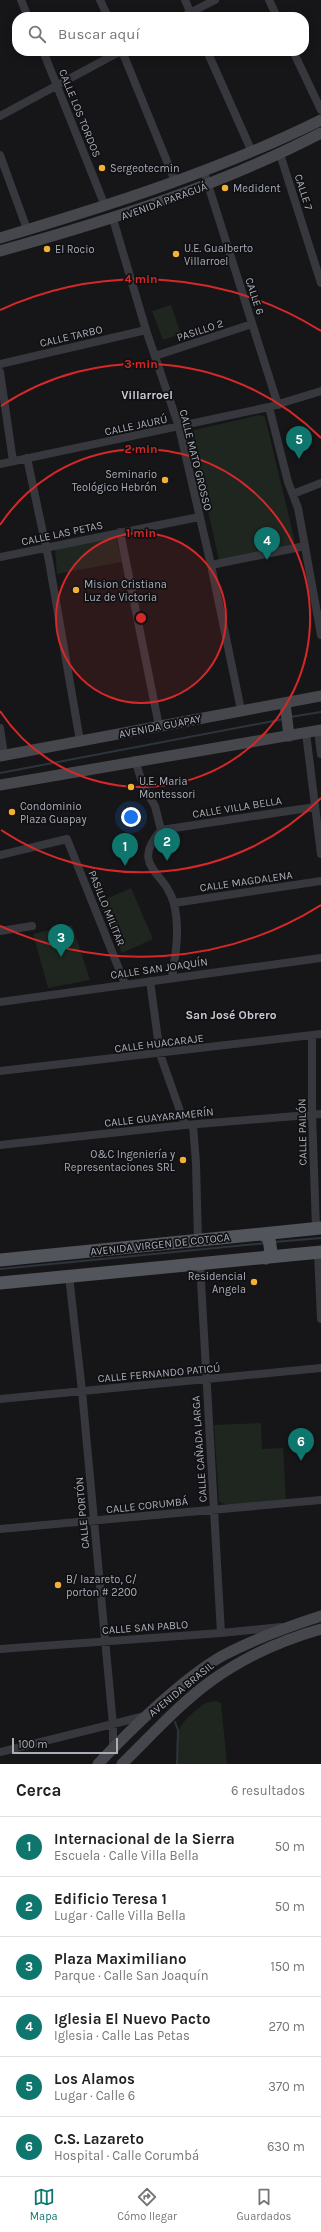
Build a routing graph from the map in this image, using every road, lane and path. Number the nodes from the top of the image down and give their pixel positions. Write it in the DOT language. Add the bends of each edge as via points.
graph roads {
  1 [pos="21,0"];
  2 [pos="100,0"];
  3 [pos="185,0"];
  4 [pos="215,0"];
  5 [pos="270,0"];
  6 [pos="26,12"];
  7 [pos="106,12"];
  8 [pos="190,12"];
  9 [pos="196,12"];
  10 [pos="275,12"];
  11 [pos="44,56"];
  12 [pos="112,56"];
  13 [pos="124,56"];
  14 [pos="209,56"];
  15 [pos="295,56"];
  16 [pos="57,85"];
  17 [pos="321,110"];
  18 [pos="0,116"];
  19 [pos="321,120"];
  20 [pos="321,133"];
  21 [pos="252,152"];
  22 [pos="280,154"];
  23 [pos="0,155"];
  24 [pos="204,172"];
  25 [pos="175,181"];
  26 [pos="208,185"];
  27 [pos="105,206"];
  28 [pos="113,219"];
  29 [pos="28,230"];
  30 [pos="0,238"];
  31 [pos="0,251"];
  32 [pos="321,283"];
  33 [pos="252,324"];
  34 [pos="146,330"];
  35 [pos="154,356"];
  36 [pos="0,364"];
  37 [pos="0,372"];
  38 [pos="321,390"];
  39 [pos="274,406"];
  40 [pos="179,427"];
  41 [pos="27,458"];
  42 [pos="13,461"];
  43 [pos="0,464"];
  44 [pos="321,483"];
  45 [pos="293,494"];
  46 [pos="199,517"];
  47 [pos="120,532"];
  48 [pos="305,546"];
  49 [pos="46,548"];
  50 [pos="0,556"];
  51 [pos="211,565"];
  52 [pos="321,635"];
  53 [pos="321,696"];
  54 [pos="285,707"];
  55 [pos="241,710"];
  56 [pos="159,726"];
  57 [pos="0,728"];
  58 [pos="320,730"];
  59 [pos="306,733"];
  60 [pos="289,736"];
  61 [pos="80,741"];
  62 [pos="321,754"];
  63 [pos="2,756"];
  64 [pos="135,760"];
  65 [pos="0,785"];
  66 [pos="315,806"];
  67 [pos="161,830"];
  68 [pos="320,844"];
  69 [pos="321,854"];
  70 [pos="0,855"];
  71 [pos="321,881"];
  72 [pos="174,903"];
  73 [pos="32,926"];
  74 [pos="0,931"];
  75 [pos="321,958"];
  76 [pos="172,977"];
  77 [pos="150,981"];
  78 [pos="125,984"];
  79 [pos="0,1002"];
  80 [pos="317,1034"];
  81 [pos="160,1054"];
  82 [pos="0,1072"];
  83 [pos="317,1114"];
  84 [pos="189,1125"];
  85 [pos="0,1146"];
  86 [pos="319,1228"];
  87 [pos="272,1236"];
  88 [pos="198,1240"];
  89 [pos="319,1252"];
  90 [pos="274,1254"];
  91 [pos="0,1260"];
  92 [pos="200,1264"];
  93 [pos="69,1276"];
  94 [pos="0,1283"];
  95 [pos="321,1319"];
  96 [pos="321,1368"];
  97 [pos="206,1380"];
  98 [pos="82,1391"];
  99 [pos="0,1399"];
  100 [pos="321,1500"];
  101 [pos="214,1509"];
  102 [pos="94,1521"];
  103 [pos="0,1529"];
  104 [pos="321,1616"];
  105 [pos="292,1626"];
  106 [pos="321,1629"];
  107 [pos="221,1633"];
  108 [pos="104,1640"];
  109 [pos="0,1649"];
  110 [pos="150,1715"];
  111 [pos="113,1725"];
  112 [pos="113,1748"];
  113 [pos="0,1752"];
  114 [pos="98,1764"];
  115 [pos="122,1764"];
  1 -- 6 [label="street"];
  2 -- 7 [label="street"];
  3 -- 8 [label="street"];
  4 -- 9 [label="street"];
  5 -- 10 [label="street"];
  11 -- 16 [label="street, CALLE LOS TORDOS"];
  12 -- 16 [label="street"];
  13 -- 25 [label="street"];
  14 -- 21 [label="street"];
  15 -- 17 [label="street"];
  16 -- 18 [label="street"];
  16 -- 27 [label="street, CALLE LOS TORDOS"];
  19 -- 21 [label="main road, AVENIDA PARAGUÁ"];
  20 -- 22 [label="main road, AVENIDA PARAGUÁ"];
  21 -- 24 [label="main road, AVENIDA PARAGUÁ"];
  22 -- 26 [label="main road, AVENIDA PARAGUÁ"];
  22 -- 32 [label="street, CALLE 7"];
  23 -- 29 [label="street"];
  24 -- 25 [label="main road, AVENIDA PARAGUÁ"];
  24 -- 26 [label="street, CALLE 6"];
  25 -- 27 [label="main road, AVENIDA PARAGUÁ"];
  26 -- 28 [label="main road, AVENIDA PARAGUÁ"];
  26 -- 33 [label="street, CALLE 6"];
  27 -- 29 [label="main road, AVENIDA PARAGUÁ"];
  28 -- 31 [label="main road, AVENIDA PARAGUÁ"];
  28 -- 34 [label="street, CALLE MATO GROSSO"];
  29 -- 30 [label="main road, AVENIDA PARAGUÁ"];
  33 -- 35 [label="street, PASILLO 2"];
  33 -- 39 [label="street, CALLE 6"];
  34 -- 35 [label="street, CALLE MATO GROSSO"];
  34 -- 36 [label="street, CALLE TARBO"];
  35 -- 40 [label="street, CALLE MATO GROSSO"];
  37 -- 42 [label="street"];
  38 -- 39 [label="street, CALLE JAURÚ"];
  39 -- 40 [label="street, CALLE JAURÚ"];
  39 -- 45 [label="street, CALLE 6"];
  40 -- 41 [label="street, CALLE JAURÚ"];
  40 -- 46 [label="street, CALLE MATO GROSSO"];
  41 -- 42 [label="street, CALLE JAURÚ"];
  41 -- 49 [label="street"];
  42 -- 43 [label="street, CALLE JAURÚ"];
  44 -- 45 [label="street"];
  45 -- 48 [label="street, CALLE 6"];
  46 -- 47 [label="street, CALLE LAS PETAS"];
  46 -- 51 [label="street, CALLE MATO GROSSO"];
  47 -- 49 [label="street, CALLE LAS PETAS"];
  47 -- 56 [label="street"];
  48 -- 51 [label="street"];
  48 -- 52 [label="street, CALLE 6"];
  49 -- 50 [label="street, CALLE LAS PETAS"];
  49 -- 61 [label="street"];
  51 -- 55 [label="street, CALLE MATO GROSSO"];
  53 -- 54 [label="main road, AVENIDA GUAPAY"];
  54 -- 55 [label="main road, AVENIDA GUAPAY"];
  54 -- 60 [label="main road"];
  55 -- 56 [label="main road, AVENIDA GUAPAY"];
  56 -- 61 [label="main road, AVENIDA GUAPAY"];
  57 -- 63 [label="street"];
  58 -- 59 [label="main road"];
  58 -- 62 [label="street"];
  59 -- 60 [label="main road"];
  59 -- 66 [label="street"];
  60 -- 64 [label="main road"];
  61 -- 63 [label="main road, AVENIDA GUAPAY"];
  64 -- 65 [label="main road"];
  64 -- 67 [label="street" via="144,788 155,806"];
  66 -- 67 [label="street, CALLE VILLA BELLA"];
  66 -- 68 [label="street"];
  67 -- 72 [label="street" via="150,844 149,864 170,893"];
  68 -- 69 [label="street"];
  70 -- 78 [label="street, PASILLO MILITAR" via="67,839"];
  71 -- 72 [label="street, CALLE MAGDALENA"];
  72 -- 76 [label="street" via="176,947"];
  73 -- 74 [label="street"];
  75 -- 76 [label="street, CALLE SAN JOAQUÍN"];
  76 -- 77 [label="street, CALLE SAN JOAQUÍN"];
  77 -- 78 [label="street, CALLE SAN JOAQUÍN"];
  77 -- 81 [label="street"];
  78 -- 79 [label="street, CALLE SAN JOAQUÍN"];
  80 -- 81 [label="street, CALLE HUACARAJE"];
  80 -- 83 [label="street, CALLE PAILÓN"];
  81 -- 82 [label="street, CALLE HUACARAJE"];
  81 -- 84 [label="street"];
  83 -- 84 [label="street, CALLE GUAYARAMERÍN"];
  83 -- 86 [label="street, CALLE PAILÓN"];
  84 -- 85 [label="street, CALLE GUAYARAMERÍN"];
  84 -- 88 [label="street" via="196,1163"];
  86 -- 87 [label="main road, AVENIDA VIRGEN DE COTOCA"];
  87 -- 88 [label="main road, AVENIDA VIRGEN DE COTOCA"];
  87 -- 90 [label="main road"];
  88 -- 91 [label="main road, AVENIDA VIRGEN DE COTOCA"];
  89 -- 90 [label="main road, AVENIDA VIRGEN DE COTOCA"];
  89 -- 95 [label="street"];
  90 -- 92 [label="main road, AVENIDA VIRGEN DE COTOCA"];
  92 -- 93 [label="main road, AVENIDA VIRGEN DE COTOCA"];
  92 -- 97 [label="street, CALLE CAÑADA LARGA"];
  93 -- 94 [label="main road, AVENIDA VIRGEN DE COTOCA"];
  93 -- 98 [label="street, CALLE PORTÓN"];
  96 -- 97 [label="street, CALLE FERNANDO PATICÚ"];
  97 -- 98 [label="street, CALLE FERNANDO PATICÚ"];
  97 -- 101 [label="street, CALLE CAÑADA LARGA"];
  98 -- 99 [label="street, CALLE FERNANDO PATICÚ"];
  98 -- 102 [label="street, CALLE PORTÓN"];
  100 -- 101 [label="street, CALLE CORUMBÁ"];
  101 -- 102 [label="street, CALLE CORUMBÁ"];
  101 -- 107 [label="street, CALLE CAÑADA LARGA"];
  102 -- 103 [label="street, CALLE CORUMBÁ"];
  102 -- 108 [label="street, CALLE PORTÓN"];
  104 -- 105 [label="main road, AVENIDA BRASIL"];
  105 -- 107 [label="street, CALLE SAN PABLO"];
  105 -- 110 [label="main road, AVENIDA BRASIL" via="259,1638 221,1657 187,1682"];
  106 -- 115 [label="main road, AVENIDA BRASIL" via="265,1649 211,1681 163,1722"];
  107 -- 108 [label="street, CALLE SAN PABLO"];
  108 -- 109 [label="street, CALLE SAN PABLO"];
  108 -- 111 [label="street, CALLE PORTÓN"];
  110 -- 111 [label="street"];
  110 -- 112 [label="main road, AVENIDA BRASIL"];
  111 -- 112 [label="street, CALLE PORTÓN"];
  111 -- 113 [label="street"];
  112 -- 114 [label="main road, AVENIDA BRASIL"];
}
